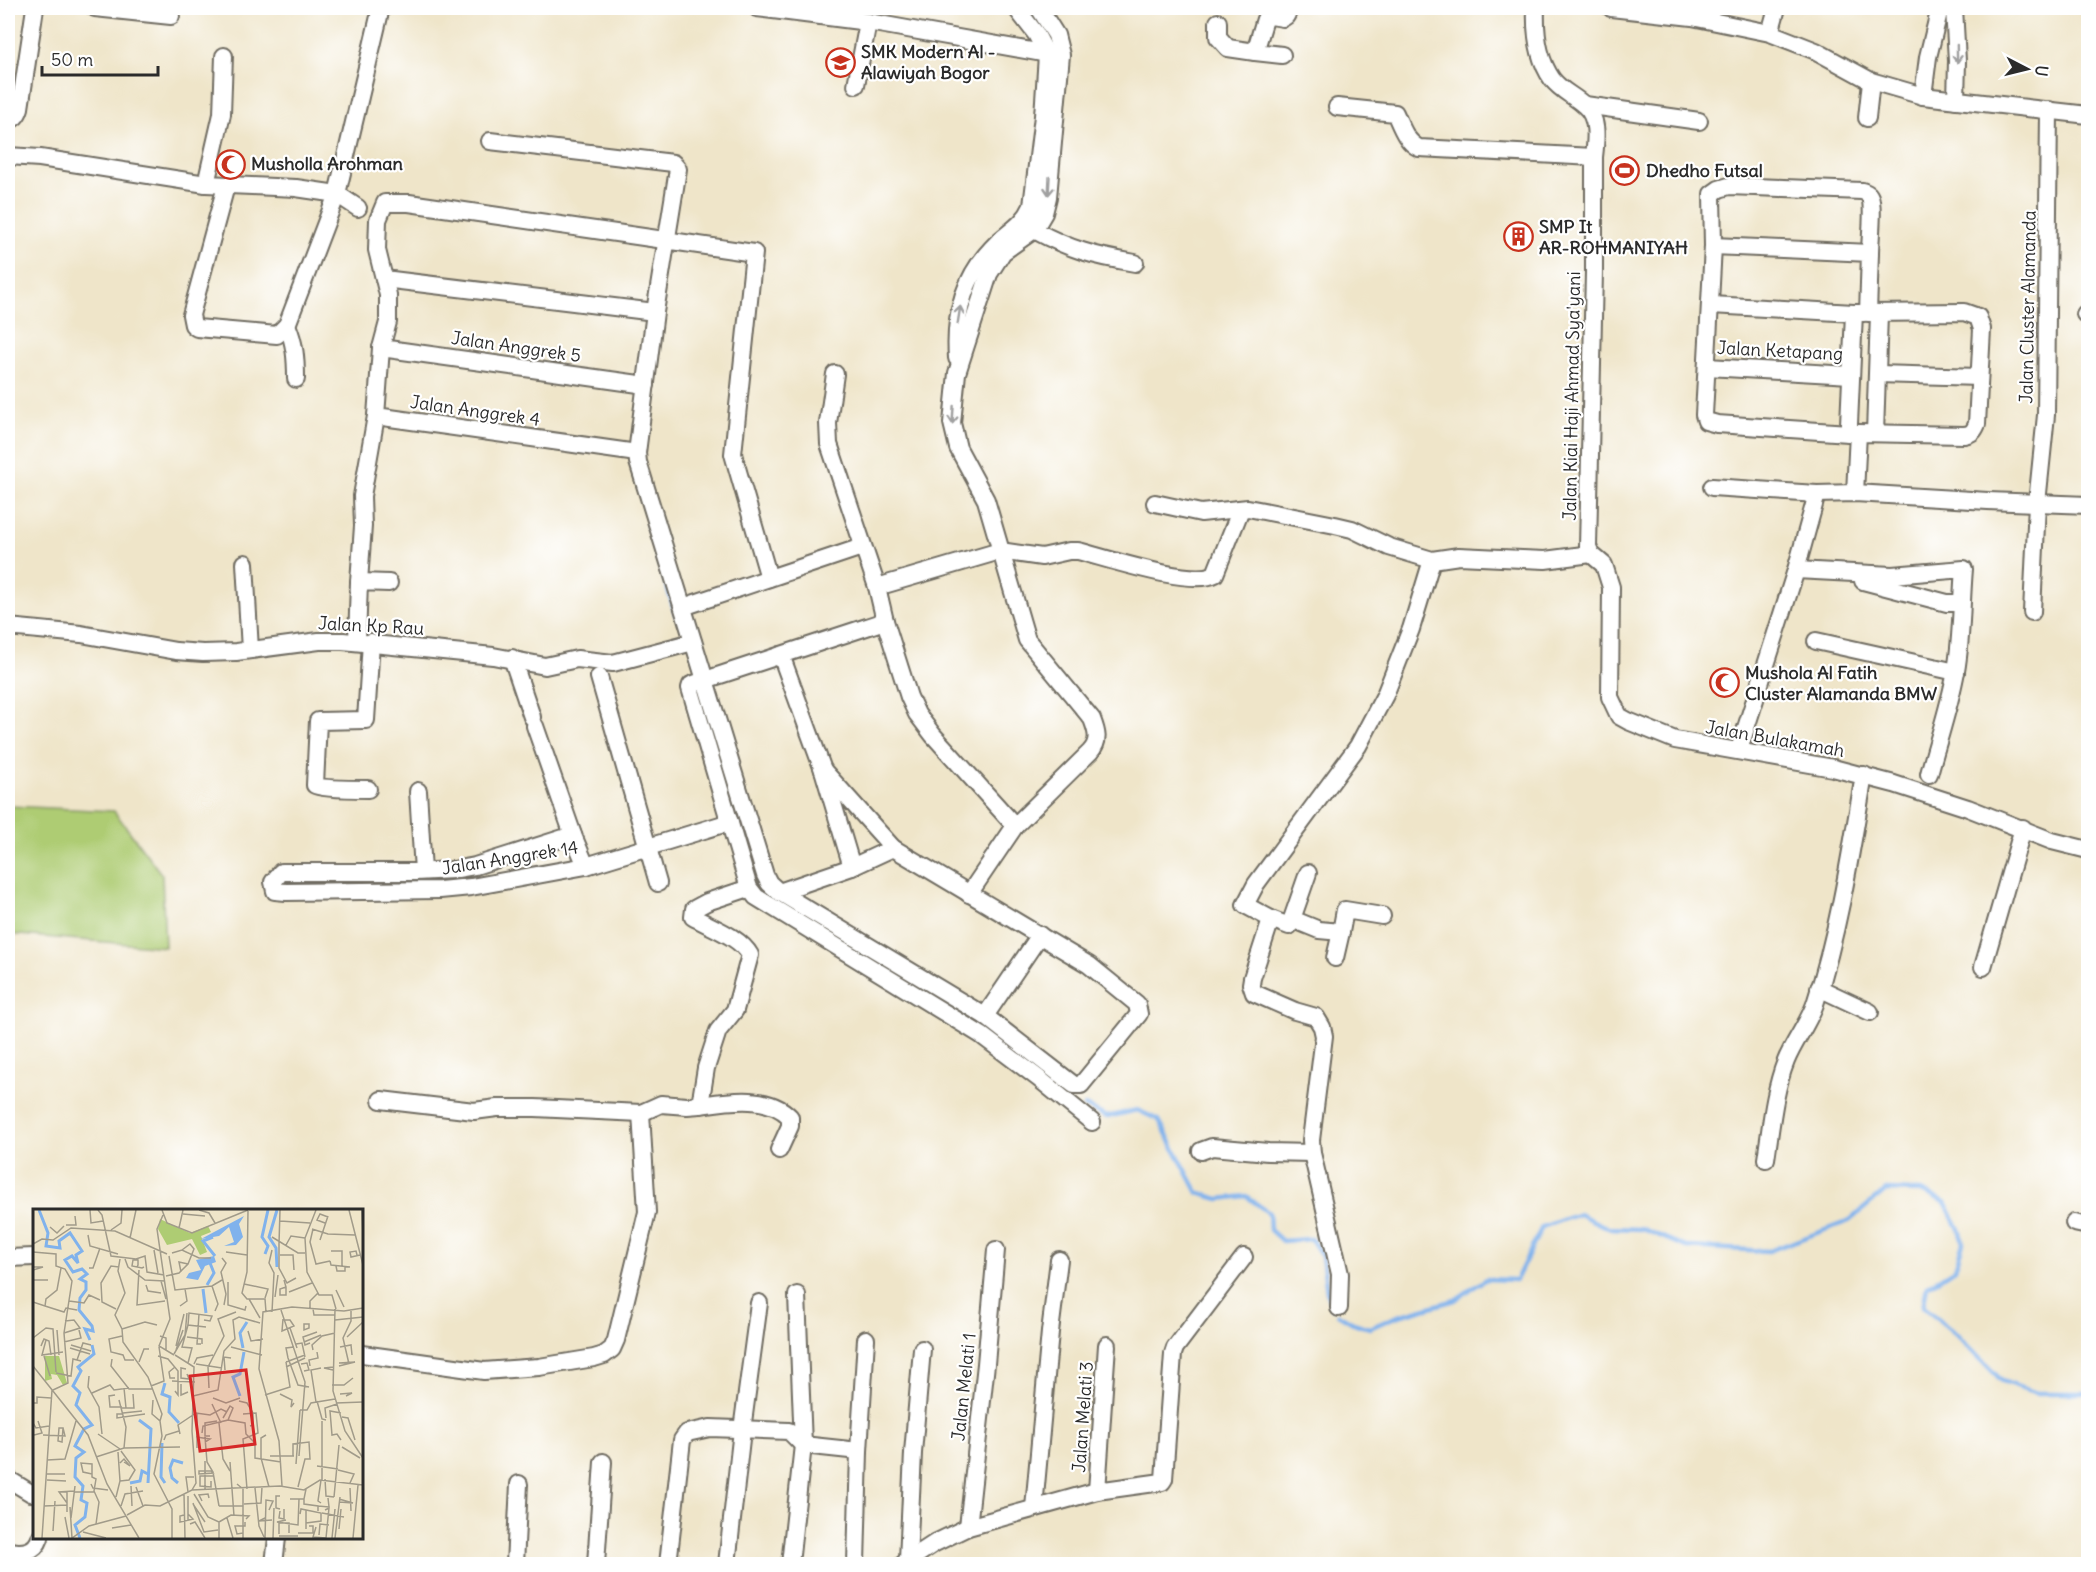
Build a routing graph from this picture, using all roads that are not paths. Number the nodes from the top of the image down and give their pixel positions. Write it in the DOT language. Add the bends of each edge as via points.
graph roads {
  1 [pos="35,8"];
  2 [pos="95,8"];
  3 [pos="381,8"];
  4 [pos="757,8"];
  5 [pos="1016,8"];
  6 [pos="1290,8"];
  7 [pos="1536,8"];
  8 [pos="1611,8"];
  9 [pos="1777,8"];
  10 [pos="1940,8"];
  11 [pos="1954,8"];
  12 [pos="1041,11"];
  13 [pos="1693,12"];
  14 [pos="171,16"];
  15 [pos="1027,21"];
  16 [pos="868,22"];
  17 [pos="1218,22"];
  18 [pos="1770,33"];
  19 [pos="1255,52"];
  20 [pos="1054,55"];
  21 [pos="1282,55"];
  22 [pos="224,56"];
  23 [pos="1870,81"];
  24 [pos="856,85"];
  25 [pos="1923,96"];
  26 [pos="1956,100"];
  27 [pos="1585,105"];
  28 [pos="1337,107"];
  29 [pos="2049,110"];
  30 [pos="2088,115"];
  31 [pos="1867,118"];
  32 [pos="8,120"];
  33 [pos="1699,121"];
  34 [pos="490,141"];
  35 [pos="8,156"];
  36 [pos="1594,157"];
  37 [pos="206,184"];
  38 [pos="226,186"];
  39 [pos="337,194"];
  40 [pos="358,208"];
  41 [pos="1034,230"];
  42 [pos="667,240"];
  43 [pos="1713,246"];
  44 [pos="1870,253"];
  45 [pos="1135,263"];
  46 [pos="384,279"];
  47 [pos="1710,305"];
  48 [pos="655,312"];
  49 [pos="1867,313"];
  50 [pos="287,325"];
  51 [pos="381,348"];
  52 [pos="1707,367"];
  53 [pos="957,373"];
  54 [pos="835,374"];
  55 [pos="1878,374"];
  56 [pos="1851,375"];
  57 [pos="1979,377"];
  58 [pos="296,379"];
  59 [pos="646,385"];
  60 [pos="376,416"];
  61 [pos="1861,433"];
  62 [pos="637,453"];
  63 [pos="1712,487"];
  64 [pos="1855,493"];
  65 [pos="1817,494"];
  66 [pos="1155,503"];
  67 [pos="2037,503"];
  68 [pos="2088,505"];
  69 [pos="1241,509"];
  70 [pos="862,547"];
  71 [pos="1000,550"];
  72 [pos="1591,554"];
  73 [pos="1432,560"];
  74 [pos="245,563"];
  75 [pos="1796,570"];
  76 [pos="1830,572"];
  77 [pos="769,578"];
  78 [pos="359,582"];
  79 [pos="389,583"];
  80 [pos="877,587"];
  81 [pos="1961,603"];
  82 [pos="683,607"];
  83 [pos="2032,612"];
  84 [pos="885,621"];
  85 [pos="8,627"];
  86 [pos="1816,641"];
  87 [pos="364,642"];
  88 [pos="693,642"];
  89 [pos="250,650"];
  90 [pos="781,655"];
  91 [pos="512,658"];
  92 [pos="1956,672"];
  93 [pos="599,677"];
  94 [pos="705,680"];
  95 [pos="1739,750"];
  96 [pos="823,770"];
  97 [pos="1929,774"];
  98 [pos="1864,775"];
  99 [pos="368,789"];
  100 [pos="418,791"];
  101 [pos="730,822"];
  102 [pos="1015,826"];
  103 [pos="2023,828"];
  104 [pos="573,835"];
  105 [pos="649,846"];
  106 [pos="893,848"];
  107 [pos="2088,850"];
  108 [pos="586,866"];
  109 [pos="852,867"];
  110 [pos="423,871"];
  111 [pos="1308,873"];
  112 [pos="658,883"];
  113 [pos="749,888"];
  114 [pos="779,892"];
  115 [pos="969,894"];
  116 [pos="1382,916"];
  117 [pos="1271,919"];
  118 [pos="1293,919"];
  119 [pos="1341,932"];
  120 [pos="1040,935"];
  121 [pos="1335,958"];
  122 [pos="1983,967"];
  123 [pos="1819,988"];
  124 [pos="1870,1012"];
  125 [pos="985,1016"];
  126 [pos="381,1100"];
  127 [pos="700,1105"];
  128 [pos="641,1113"];
  129 [pos="1092,1122"];
  130 [pos="779,1150"];
  131 [pos="1201,1151"];
  132 [pos="1312,1153"];
  133 [pos="1766,1160"];
  134 [pos="996,1250"];
  135 [pos="33,1257"];
  136 [pos="1244,1257"];
  137 [pos="8,1258"];
  138 [pos="1059,1260"];
  139 [pos="797,1295"];
  140 [pos="759,1303"];
  141 [pos="1339,1308"];
  142 [pos="866,1339"];
  143 [pos="1107,1345"];
  144 [pos="922,1349"];
  145 [pos="363,1354"];
  146 [pos="742,1430"];
  147 [pos="803,1445"];
  148 [pos="859,1451"];
  149 [pos="603,1462"];
  150 [pos="8,1479"];
  151 [pos="519,1484"];
  152 [pos="8,1491"];
  153 [pos="1097,1491"];
  154 [pos="33,1492"];
  155 [pos="1034,1508"];
  156 [pos="969,1527"];
  157 [pos="40,1539"];
  158 [pos="277,1539"];
  159 [pos="8,1551"];
  160 [pos="905,1562"];
  161 [pos="274,1564"];
  162 [pos="515,1564"];
  163 [pos="596,1564"];
  164 [pos="668,1564"];
  165 [pos="727,1564"];
  166 [pos="790,1564"];
  167 [pos="856,1564"];
  1 -- 32 [label="street" via="20,108 18,115"];
  2 -- 14 [label="street"];
  3 -- 39 [label="street"];
  4 -- 16 [label="street"];
  5 -- 15 [label="street"];
  6 -- 19 [label="street" via="1283,18 1265,19"];
  7 -- 27 [label="street" via="1537,39 1551,77 1564,93"];
  8 -- 13 [label="street"];
  9 -- 18 [label="street"];
  10 -- 25 [label="street"];
  11 -- 26 [label="street, one-way"];
  12 -- 15 [label="street"];
  12 -- 20 [label="street" via="1056,35"];
  13 -- 18 [label="street"];
  15 -- 20 [label="street"];
  16 -- 20 [label="street"];
  16 -- 24 [label="street"];
  17 -- 19 [label="street" via="1218,37 1227,48"];
  18 -- 23 [label="street" via="1816,51"];
  19 -- 21 [label="street"];
  20 -- 41 [label="street, one-way" via="1048,197"];
  53 -- 20 [label="street, one-way" via="957,320 962,294 985,255 1027,218 1032,207"];
  22 -- 37 [label="street" via="222,114"];
  23 -- 25 [label="street"];
  23 -- 31 [label="street"];
  25 -- 26 [label="street"];
  26 -- 29 [label="street"];
  27 -- 33 [label="street"];
  27 -- 36 [label="street, Jalan Kiai Haji Ahmad Sya'yani" via="1595,125"];
  28 -- 36 [label="street" via="1395,113 1407,140 1419,148"];
  29 -- 30 [label="street"];
  29 -- 67 [label="street, Jalan Cluster Alamanda" via="2046,416"];
  34 -- 42 [label="street" via="673,163 678,170"];
  35 -- 37 [label="street"];
  36 -- 72 [label="street, Jalan Kiai Haji Ahmad Sya'yani" via="1588,547"];
  37 -- 38 [label="street"];
  38 -- 39 [label="street" via="296,188"];
  38 -- 50 [label="street" via="191,315 193,325 271,336"];
  39 -- 40 [label="street"];
  39 -- 50 [label="street"];
  41 -- 45 [label="street" via="1083,252"];
  41 -- 53 [label="street" via="1003,252 989,274"];
  42 -- 46 [label="street" via="386,202 378,220 377,250"];
  42 -- 48 [label="street"];
  42 -- 77 [label="street" via="754,253 733,454"];
  43 -- 44 [label="street"];
  43 -- 44 [label="street" via="1712,194 1719,189 1729,186 1852,190 1870,197"];
  43 -- 47 [label="street"];
  44 -- 49 [label="street"];
  46 -- 48 [label="street"];
  46 -- 51 [label="street" via="388,322"];
  47 -- 49 [label="street"];
  47 -- 52 [label="street"];
  48 -- 59 [label="street"];
  49 -- 55 [label="street"];
  49 -- 56 [label="street"];
  49 -- 57 [label="street" via="1964,312 1978,317 1982,328"];
  50 -- 58 [label="street" via="295,350"];
  51 -- 59 [label="street, Jalan Anggrek 5"];
  51 -- 60 [label="street"];
  52 -- 56 [label="street, Jalan Ketapang"];
  52 -- 61 [label="street" via="1706,421"];
  53 -- 71 [label="street, one-way" via="952,423 958,448 986,500"];
  54 -- 70 [label="street" via="828,423 830,444"];
  55 -- 57 [label="street"];
  55 -- 61 [label="street"];
  56 -- 61 [label="street"];
  57 -- 61 [label="street" via="1977,424 1970,434"];
  59 -- 62 [label="street"];
  60 -- 62 [label="street, Jalan Anggrek 4"];
  60 -- 78 [label="street" via="362,496"];
  61 -- 64 [label="street"];
  62 -- 82 [label="street"];
  63 -- 65 [label="street"];
  64 -- 65 [label="street"];
  64 -- 67 [label="street"];
  65 -- 75 [label="street"];
  66 -- 69 [label="street" via="1201,513"];
  67 -- 68 [label="street"];
  67 -- 83 [label="street, Jalan Cluster Alamanda"];
  69 -- 71 [label="street" via="1215,574 1209,578 1168,574 1078,551 1041,557"];
  69 -- 73 [label="street" via="1335,525"];
  70 -- 77 [label="street"];
  70 -- 80 [label="street"];
  71 -- 80 [label="street"];
  71 -- 102 [label="street" via="1027,640 1092,719 1097,732 1095,746"];
  72 -- 73 [label="street" via="1545,560 1459,556"];
  72 -- 95 [label="street, Jalan Bulakamah" via="1604,565 1611,587 1610,697 1619,716 1675,740"];
  73 -- 117 [label="street" via="1385,695 1358,746 1245,905"];
  74 -- 89 [label="street"];
  75 -- 76 [label="street"];
  75 -- 95 [label="street"];
  76 -- 81 [label="street" via="1947,603"];
  76 -- 81 [label="street" via="1892,575 1964,569"];
  77 -- 82 [label="street"];
  78 -- 79 [label="street"];
  78 -- 87 [label="street"];
  80 -- 84 [label="street"];
  81 -- 92 [label="street"];
  82 -- 88 [label="street"];
  84 -- 90 [label="street"];
  84 -- 102 [label="street" via="917,714"];
  85 -- 89 [label="street, Jalan Kp Rau" via="81,634 176,651"];
  86 -- 92 [label="street"];
  87 -- 89 [label="street, Jalan Kp Rau" via="319,641"];
  87 -- 91 [label="street, Jalan Kp Rau"];
  87 -- 99 [label="street" via="366,720 318,722 315,785 321,789"];
  88 -- 91 [label="street, Jalan Kp Rau" via="613,663 577,659 545,666"];
  88 -- 94 [label="street"];
  90 -- 94 [label="street"];
  90 -- 96 [label="street"];
  91 -- 104 [label="street"];
  92 -- 97 [label="street"];
  93 -- 105 [label="street"];
  94 -- 101 [label="street" via="691,685 690,691"];
  94 -- 114 [label="street" via="765,875"];
  95 -- 98 [label="street, Jalan Bulakamah"];
  96 -- 106 [label="street"];
  96 -- 109 [label="street"];
  98 -- 103 [label="street, Jalan Bulakamah"];
  98 -- 123 [label="street" via="1845,888"];
  100 -- 110 [label="street"];
  101 -- 105 [label="street, Jalan Anggrek 14"];
  101 -- 113 [label="street"];
  102 -- 115 [label="street"];
  103 -- 107 [label="street, Jalan Bulakamah" via="2052,841"];
  103 -- 122 [label="street"];
  104 -- 108 [label="street"];
  104 -- 110 [label="street" via="475,866"];
  105 -- 108 [label="street, Jalan Anggrek 14"];
  105 -- 112 [label="street"];
  106 -- 109 [label="street"];
  106 -- 115 [label="street"];
  108 -- 110 [label="street, Jalan Anggrek 14" via="481,885 428,890 275,891 273,882 280,872"];
  109 -- 114 [label="street"];
  111 -- 118 [label="street"];
  113 -- 127 [label="street" via="694,909 693,916 747,949 750,955 735,1010 718,1030"];
  113 -- 129 [label="street" via="756,897 981,1035"];
  114 -- 125 [label="street"];
  115 -- 120 [label="street"];
  116 -- 119 [label="street" via="1345,910"];
  117 -- 118 [label="street" via="1289,926"];
  117 -- 132 [label="street" via="1251,990 1316,1017 1324,1036"];
  118 -- 119 [label="street" via="1319,930"];
  119 -- 121 [label="street"];
  120 -- 125 [label="street"];
  120 -- 125 [label="street" via="1089,965 1137,1004 1138,1014 1077,1086"];
  123 -- 124 [label="street"];
  123 -- 133 [label="street" via="1810,1016 1786,1062"];
  126 -- 128 [label="street" via="474,1110 535,1108"];
  127 -- 128 [label="street" via="661,1104"];
  127 -- 130 [label="street" via="742,1100 785,1112 790,1126"];
  128 -- 145 [label="street" via="647,1212 619,1328 612,1348 604,1355 509,1371 484,1371"];
  131 -- 132 [label="street" via="1212,1147"];
  132 -- 141 [label="street" via="1340,1275"];
  134 -- 156 [label="street, Jalan Melati 1"];
  135 -- 137 [label="street"];
  136 -- 153 [label="street" via="1175,1348 1164,1479 1158,1484"];
  138 -- 155 [label="street"];
  139 -- 147 [label="street"];
  140 -- 146 [label="street"];
  142 -- 148 [label="street"];
  143 -- 153 [label="street, Jalan Melati 3"];
  144 -- 160 [label="street"];
  146 -- 147 [label="street" via="789,1431"];
  146 -- 164 [label="street" via="710,1428 687,1433 682,1440"];
  146 -- 165 [label="street"];
  147 -- 148 [label="street"];
  147 -- 166 [label="street"];
  148 -- 167 [label="street"];
  149 -- 163 [label="street"];
  150 -- 154 [label="street"];
  151 -- 162 [label="street"];
  152 -- 154 [label="street"];
  153 -- 155 [label="street"];
  155 -- 156 [label="street"];
  156 -- 160 [label="street"];
  157 -- 159 [label="street" via="28,1552"];
  158 -- 161 [label="street"];
}
